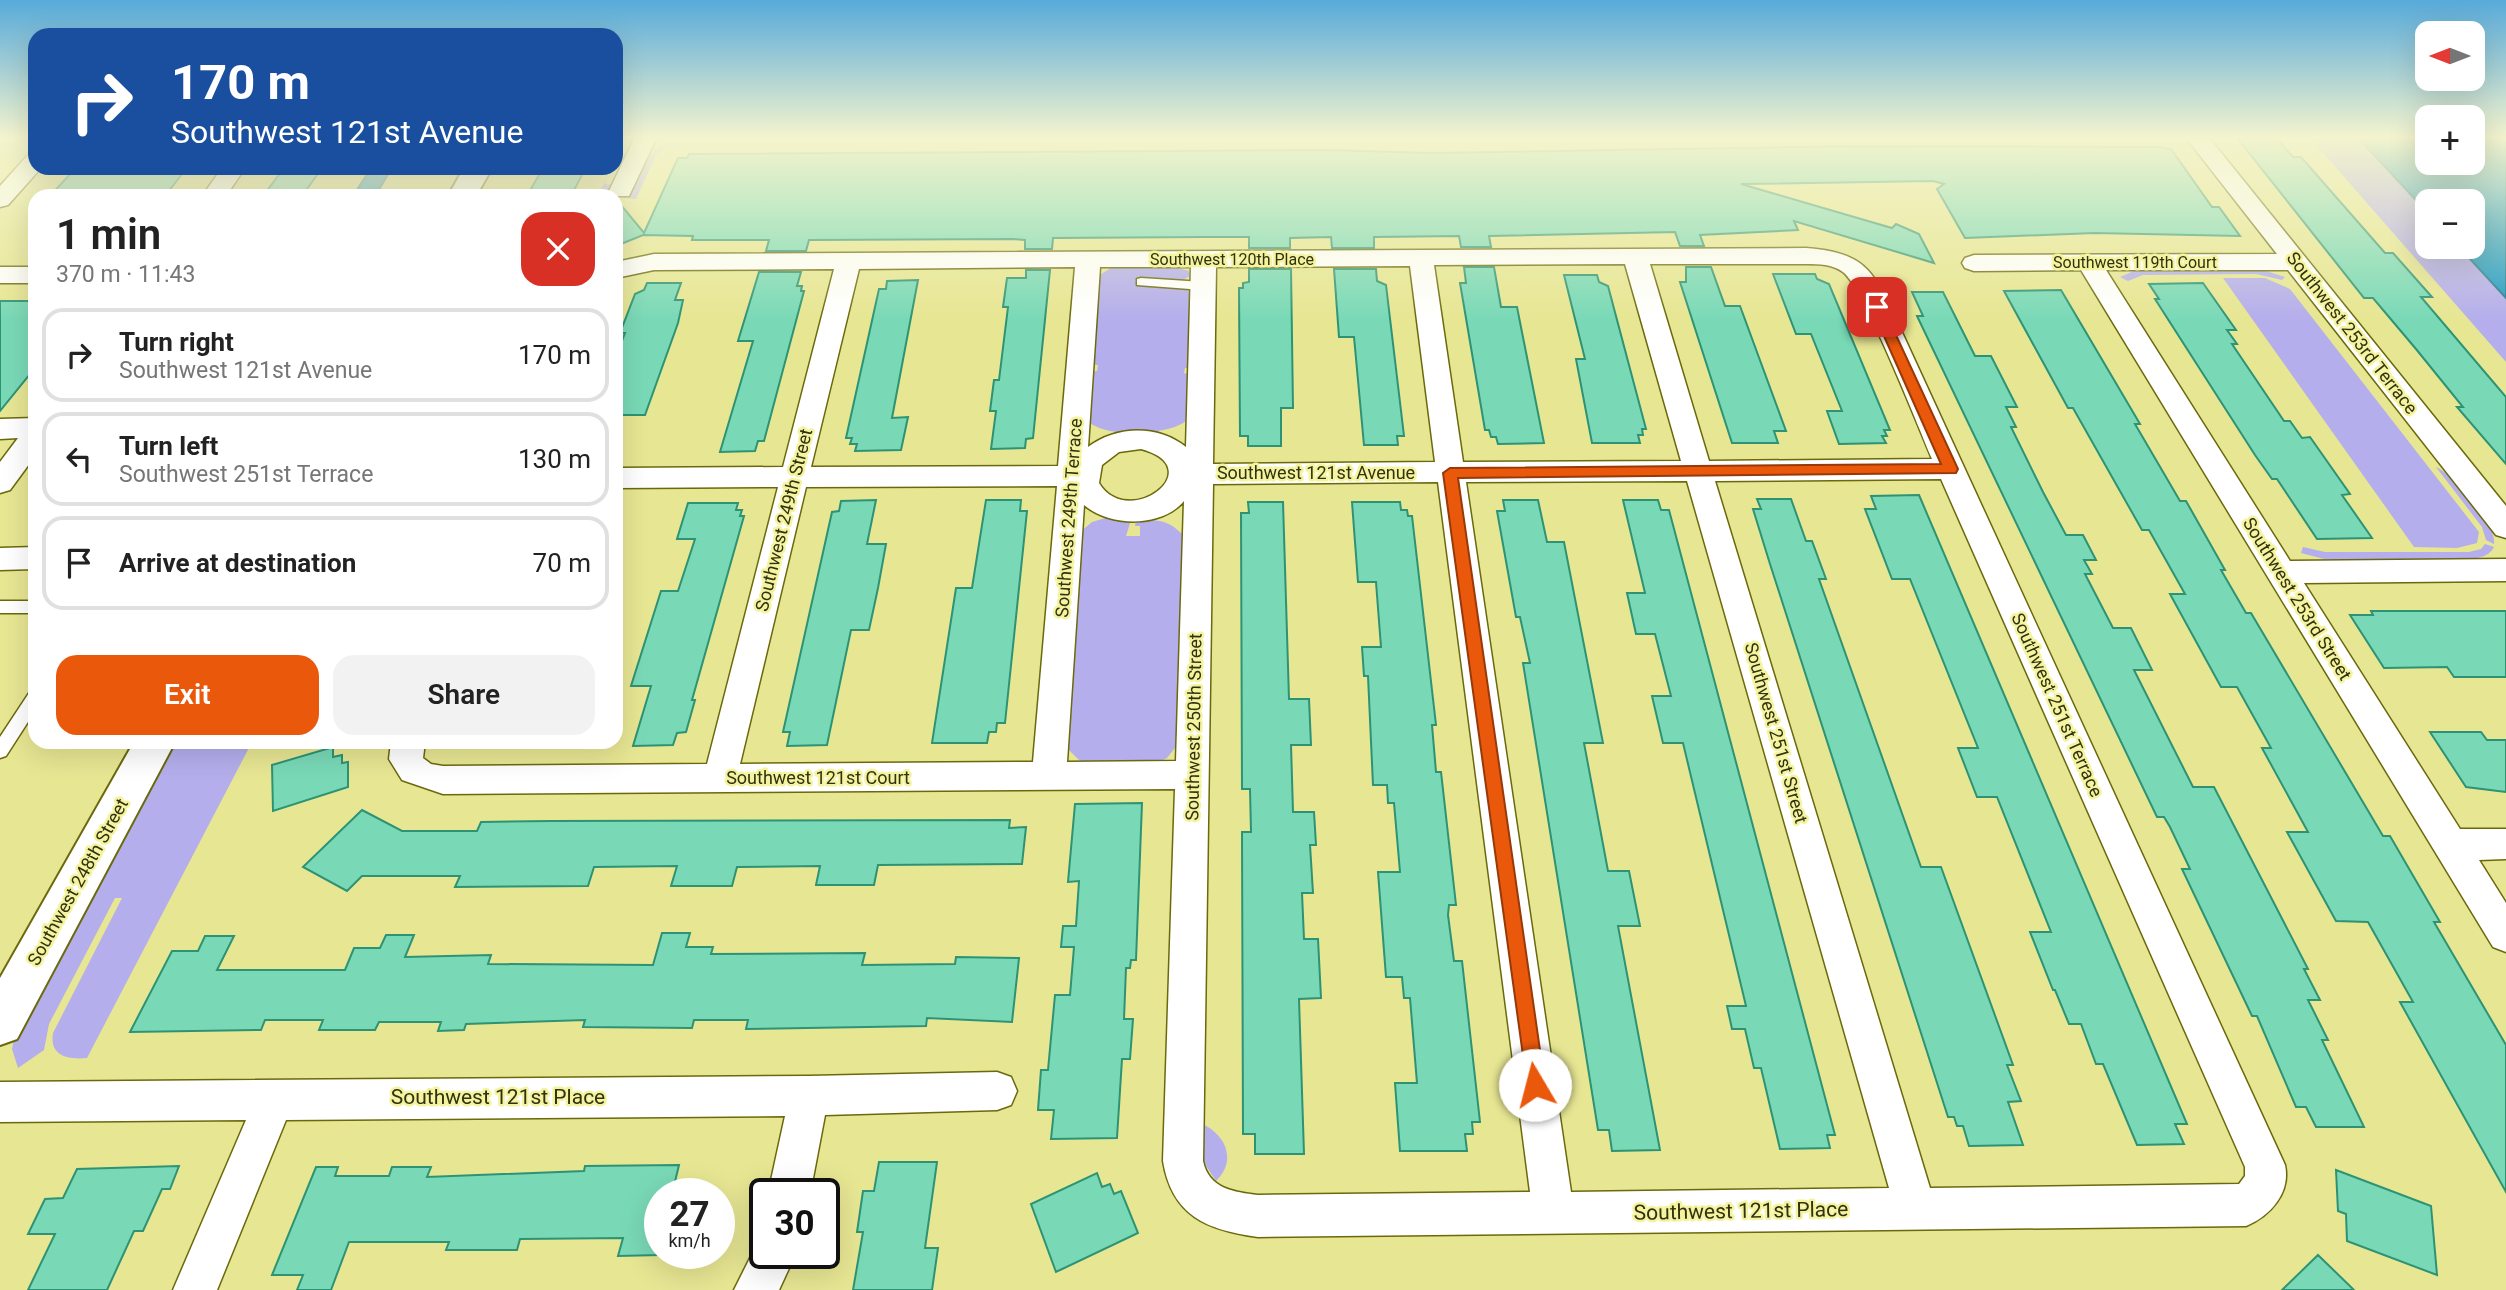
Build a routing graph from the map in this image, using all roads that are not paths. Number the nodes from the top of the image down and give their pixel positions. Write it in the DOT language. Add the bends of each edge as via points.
graph roads {
  1 [pos="2245,199"];
  2 [pos="1635,257"];
  3 [pos="1420,258"];
  4 [pos="1837,258"];
  5 [pos="1088,260"];
  6 [pos="848,262"];
  7 [pos="2089,262"];
  8 [pos="2295,262"];
  9 [pos="1974,263"];
  10 [pos="623,268"];
  11 [pos="1204,273"];
  12 [pos="0,275"];
  13 [pos="28,275"];
  14 [pos="1141,282"];
  15 [pos="28,428"];
  16 [pos="0,429"];
  17 [pos="28,445"];
  18 [pos="1951,469"];
  19 [pos="1698,471"];
  20 [pos="1450,473"];
  21 [pos="1192,474"];
  22 [pos="1078,476"];
  23 [pos="794,477"];
  24 [pos="623,478"];
  25 [pos="0,482"];
  26 [pos="2506,527"];
  27 [pos="28,558"];
  28 [pos="0,559"];
  29 [pos="2506,570"];
  30 [pos="2280,572"];
  31 [pos="0,607"];
  32 [pos="28,607"];
  33 [pos="28,709"];
  34 [pos="151,749"];
  35 [pos="406,749"];
  36 [pos="0,751"];
  37 [pos="1193,775"];
  38 [pos="1049,776"];
  39 [pos="720,778"];
  40 [pos="2506,844"];
  41 [pos="2450,845"];
  42 [pos="2506,935"];
  43 [pos="0,1023"];
  44 [pos="997,1091"];
  45 [pos="808,1096"];
  46 [pos="275,1098"];
  47 [pos="0,1102"];
  48 [pos="2265,1165"];
  49 [pos="792,1178"];
  50 [pos="1193,1193"];
  51 [pos="1915,1208"];
  52 [pos="1553,1212"];
  53 [pos="767,1269"];
  54 [pos="195,1290"];
  55 [pos="756,1290"];
  1 -- 8 [label="street, Southwest 253rd Terrace"];
  2 -- 3 [label="street, Southwest 120th Place"];
  2 -- 4 [label="street, Southwest 120th Place"];
  2 -- 19 [label="street, Southwest 251st Street"];
  3 -- 11 [label="street, Southwest 120th Place"];
  3 -- 20 [label="street"];
  4 -- 18 [label="street, Southwest 251st Terrace" via="1863,276"];
  5 -- 6 [label="street, Southwest 120th Place"];
  5 -- 11 [label="street, Southwest 120th Place"];
  5 -- 22 [label="street, Southwest 249th Terrace"];
  6 -- 10 [label="street, Southwest 120th Place" via="654,262"];
  6 -- 23 [label="street, Southwest 249th Street"];
  7 -- 8 [label="street, Southwest 119th Court"];
  7 -- 9 [label="street, Southwest 119th Court"];
  7 -- 30 [label="street, Southwest 253rd Street"];
  8 -- 26 [label="street, Southwest 253rd Terrace"];
  11 -- 14 [label="lane"];
  11 -- 21 [label="street, Southwest 250th Street"];
  12 -- 13 [label="street"];
  15 -- 16 [label="street"];
  17 -- 25 [label="street"];
  18 -- 19 [label="street, Southwest 121st Avenue"];
  18 -- 48 [label="street, Southwest 251st Terrace"];
  19 -- 20 [label="street, Southwest 121st Avenue"];
  19 -- 51 [label="street, Southwest 251st Street"];
  20 -- 21 [label="street, Southwest 121st Avenue"];
  20 -- 52 [label="street"];
  21 -- 22 [label="street" via="1164,503 1135,511 1098,501"];
  21 -- 22 [label="street" via="1170,447 1142,439 1102,449"];
  21 -- 37 [label="street, Southwest 250th Street"];
  22 -- 23 [label="street"];
  22 -- 38 [label="street, Southwest 249th Terrace"];
  23 -- 24 [label="street"];
  23 -- 39 [label="street, Southwest 249th Street"];
  27 -- 28 [label="street"];
  29 -- 30 [label="street"];
  30 -- 41 [label="street, Southwest 253rd Street"];
  31 -- 32 [label="lane"];
  33 -- 36 [label="lane"];
  34 -- 43 [label="street, Southwest 248th Street"];
  35 -- 39 [label="street, Southwest 121st Court" via="404,758 410,769 428,779"];
  37 -- 38 [label="street, Southwest 121st Court"];
  37 -- 50 [label="street, Southwest 250th Street" via="1183,1161"];
  38 -- 39 [label="street, Southwest 121st Court"];
  40 -- 41 [label="street"];
  41 -- 42 [label="street, Southwest 253rd Street"];
  44 -- 45 [label="street, Southwest 121st Place"];
  45 -- 46 [label="street, Southwest 121st Place"];
  45 -- 49 [label="street"];
  46 -- 47 [label="street, Southwest 121st Place"];
  46 -- 54 [label="street"];
  48 -- 51 [label="street, Southwest 121st Place" via="2265,1184 2246,1205"];
  50 -- 52 [label="street, Southwest 121st Place" via="1212,1206 1258,1216"];
  51 -- 52 [label="street, Southwest 121st Place"];
  53 -- 55 [label="street"];
}
